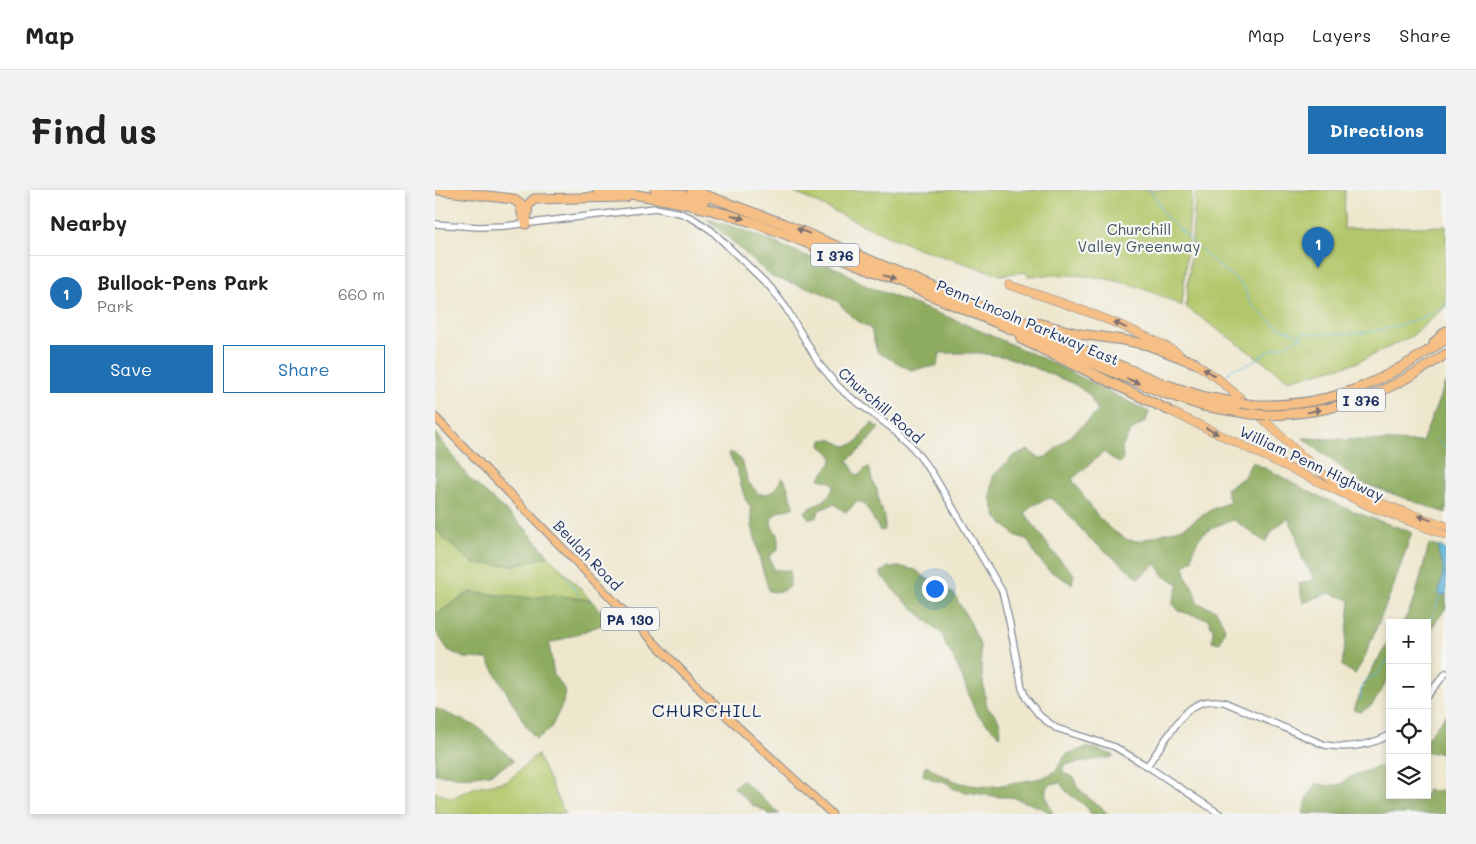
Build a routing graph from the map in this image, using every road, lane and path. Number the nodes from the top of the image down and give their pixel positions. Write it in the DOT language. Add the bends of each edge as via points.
graph roads {
  1 [pos="439,190"];
  2 [pos="598,190"];
  3 [pos="691,190"];
  4 [pos="655,194"];
  5 [pos="746,210"];
  6 [pos="435,224"];
  7 [pos="526,224"];
  8 [pos="1009,285"];
  9 [pos="975,314"];
  10 [pos="1019,322"];
  11 [pos="1446,331"];
  12 [pos="1446,339"];
  13 [pos="1446,354"];
  14 [pos="1415,360"];
  15 [pos="1195,363"];
  16 [pos="1168,410"];
  17 [pos="435,417"];
  18 [pos="1446,526"];
  19 [pos="1446,535"];
  20 [pos="1446,673"];
  21 [pos="1431,691"];
  22 [pos="1386,737"];
  23 [pos="1147,766"];
  24 [pos="832,814"];
  25 [pos="1220,814"];
  1 -- 7 [label="highway" via="513,199 521,207"];
  2 -- 4 [label="highway, Penn-Lincoln Parkway East / I 376"];
  3 -- 5 [label="highway, Penn-Lincoln Parkway East / I 376"];
  4 -- 5 [label="highway"];
  4 -- 7 [label="highway" via="537,199 528,205"];
  4 -- 9 [label="highway, Penn-Lincoln Parkway East / I 376, one-way" via="779,231"];
  10 -- 5 [label="highway, Penn-Lincoln Parkway East / I 376, one-way"];
  6 -- 7 [label="street, Churchill Road" via="479,227"];
  7 -- 23 [label="street, Churchill Road" via="655,208 686,215 719,237 778,297 826,373 845,393 907,441 933,474 1002,591 1022,688 1040,716 1056,728 1115,747"];
  15 -- 8 [label="highway, William Penn Highway, one-way" via="1114,322"];
  9 -- 13 [label="highway, Penn-Lincoln Parkway East / I 376, one-way, bridge" via="1176,398 1251,414 1308,412 1355,402 1398,384"];
  9 -- 16 [label="highway"];
  10 -- 14 [label="highway, Penn-Lincoln Parkway East / I 376, bridge" via="1179,389 1240,404 1296,404 1341,394 1377,381"];
  10 -- 15 [label="highway" via="1139,343"];
  11 -- 14 [label="highway"];
  12 -- 14 [label="highway, Penn-Lincoln Parkway East / I 376"];
  18 -- 15 [label="highway, William Penn Highway, one-way" via="1370,498 1333,480 1225,384"];
  16 -- 19 [label="highway, William Penn Highway, one-way" via="1369,506"];
  17 -- 24 [label="main road, Beulah Road / PA 130" via="721,711"];
  20 -- 21 [label="street"];
  22 -- 23 [label="street" via="1364,745 1334,746 1224,702 1205,702 1185,713"];
  23 -- 25 [label="street, Churchill Road"];
}
